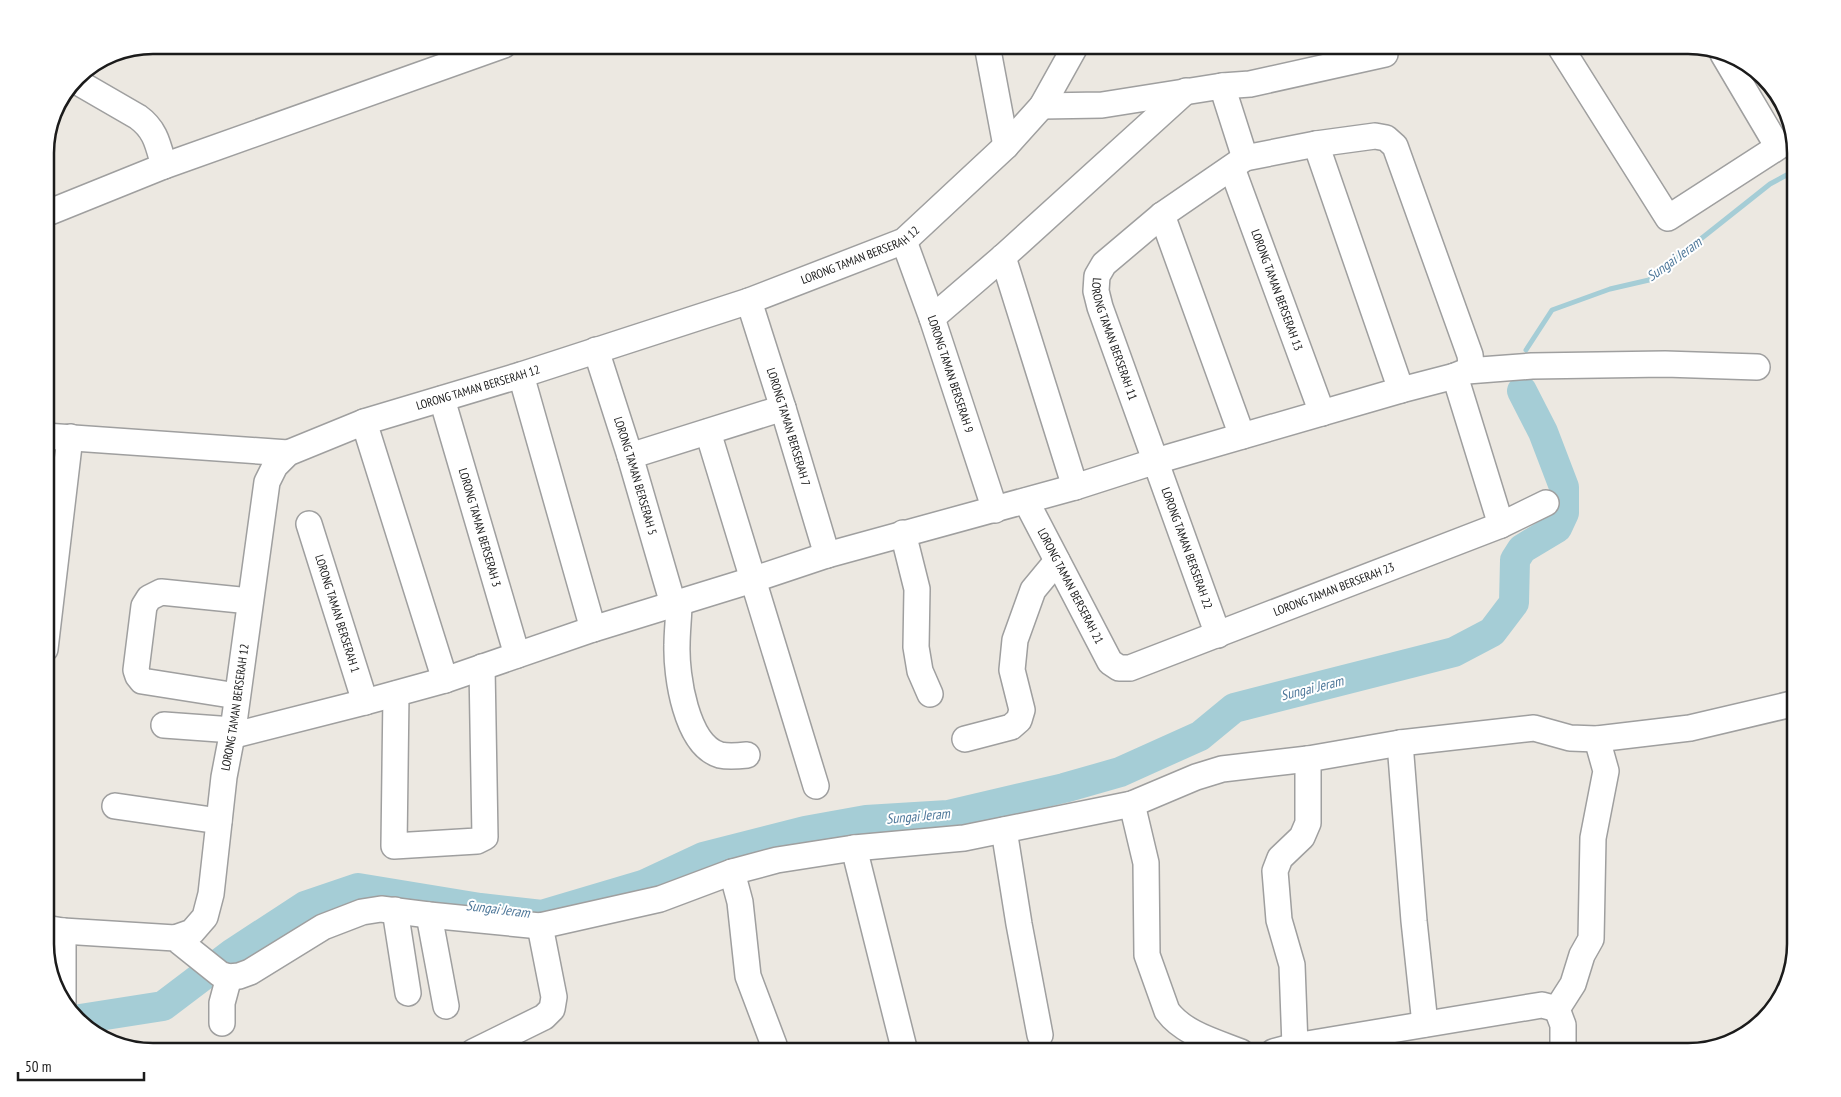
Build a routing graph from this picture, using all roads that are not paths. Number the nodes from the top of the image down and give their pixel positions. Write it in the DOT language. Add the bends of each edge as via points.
graph roads {
  1 [pos="989,54"];
  2 [pos="1071,54"];
  3 [pos="1385,54"];
  4 [pos="1566,54"];
  5 [pos="449,55"];
  6 [pos="1729,62"];
  7 [pos="81,84"];
  8 [pos="1222,86"];
  9 [pos="1186,91"];
  10 [pos="1042,106"];
  11 [pos="1316,144"];
  12 [pos="1786,144"];
  13 [pos="1006,146"];
  14 [pos="1239,163"];
  15 [pos="164,166"];
  16 [pos="54,210"];
  17 [pos="1162,215"];
  18 [pos="904,241"];
  19 [pos="1003,257"];
  20 [pos="749,301"];
  21 [pos="932,318"];
  22 [pos="596,350"];
  23 [pos="1757,367"];
  24 [pos="1461,374"];
  25 [pos="522,375"];
  26 [pos="1401,390"];
  27 [pos="442,399"];
  28 [pos="784,408"];
  29 [pos="1322,413"];
  30 [pos="364,422"];
  31 [pos="708,432"];
  32 [pos="54,436"];
  33 [pos="1242,436"];
  34 [pos="70,437"];
  35 [pos="288,453"];
  36 [pos="630,456"];
  37 [pos="1156,461"];
  38 [pos="1075,487"];
  39 [pos="1026,501"];
  40 [pos="1546,503"];
  41 [pos="995,510"];
  42 [pos="309,524"];
  43 [pos="1501,525"];
  44 [pos="903,533"];
  45 [pos="827,555"];
  46 [pos="1057,561"];
  47 [pos="54,573"];
  48 [pos="752,580"];
  49 [pos="250,600"];
  50 [pos="676,603"];
  51 [pos="593,630"];
  52 [pos="1218,636"];
  53 [pos="517,655"];
  54 [pos="482,667"];
  55 [pos="1119,668"];
  56 [pos="445,680"];
  57 [pos="396,694"];
  58 [pos="930,694"];
  59 [pos="237,696"];
  60 [pos="365,702"];
  61 [pos="1787,705"];
  62 [pos="164,725"];
  63 [pos="232,733"];
  64 [pos="966,739"];
  65 [pos="1597,739"];
  66 [pos="1400,743"];
  67 [pos="747,755"];
  68 [pos="1308,759"];
  69 [pos="816,786"];
  70 [pos="1132,804"];
  71 [pos="115,806"];
  72 [pos="219,821"];
  73 [pos="1004,830"];
  74 [pos="854,848"];
  75 [pos="732,872"];
  76 [pos="395,910"];
  77 [pos="429,915"];
  78 [pos="540,926"];
  79 [pos="54,929"];
  80 [pos="175,938"];
  81 [pos="218,971"];
  82 [pos="60,980"];
  83 [pos="408,992"];
  84 [pos="446,1006"];
  85 [pos="1557,1009"];
  86 [pos="222,1022"];
  87 [pos="1425,1024"];
  88 [pos="1040,1035"];
  89 [pos="491,1043"];
  90 [pos="773,1043"];
  91 [pos="903,1043"];
  92 [pos="1220,1043"];
  93 [pos="1285,1043"];
  94 [pos="1318,1043"];
  95 [pos="1563,1043"];
  1 -- 13 [label="street"];
  2 -- 10 [label="street, LORONG TAMAN BERSERAH 12"];
  3 -- 8 [label="street" via="1250,84"];
  4 -- 12 [label="street" via="1668,218"];
  5 -- 15 [label="street"];
  6 -- 12 [label="street"];
  7 -- 15 [label="street" via="147,124 154,134"];
  8 -- 9 [label="street"];
  8 -- 14 [label="street, LORONG TAMAN BERSERAH 13"];
  9 -- 10 [label="street" via="1102,106"];
  9 -- 19 [label="street"];
  10 -- 13 [label="street, LORONG TAMAN BERSERAH 12"];
  11 -- 14 [label="street, LORONG TAMAN BERSERAH 11"];
  11 -- 24 [label="street, LORONG TAMAN BERSERAH 11" via="1376,136 1386,138 1395,146 1470,356 1472,364"];
  11 -- 26 [label="street"];
  13 -- 18 [label="street, LORONG TAMAN BERSERAH 12"];
  14 -- 17 [label="street, LORONG TAMAN BERSERAH 11"];
  14 -- 29 [label="street, LORONG TAMAN BERSERAH 13"];
  15 -- 16 [label="street"];
  17 -- 33 [label="street"];
  17 -- 37 [label="street, LORONG TAMAN BERSERAH 11" via="1104,264 1097,276 1096,291"];
  18 -- 20 [label="street, LORONG TAMAN BERSERAH 12"];
  18 -- 21 [label="street, LORONG TAMAN BERSERAH 9"];
  19 -- 21 [label="street"];
  19 -- 38 [label="street"];
  20 -- 22 [label="street, LORONG TAMAN BERSERAH 12"];
  20 -- 28 [label="street, LORONG TAMAN BERSERAH 7"];
  21 -- 41 [label="street, LORONG TAMAN BERSERAH 9"];
  22 -- 25 [label="street, LORONG TAMAN BERSERAH 12"];
  22 -- 36 [label="street, LORONG TAMAN BERSERAH 5"];
  23 -- 24 [label="street" via="1665,364 1525,366"];
  24 -- 26 [label="street"];
  24 -- 43 [label="street"];
  25 -- 27 [label="street, LORONG TAMAN BERSERAH 12"];
  25 -- 51 [label="street"];
  26 -- 29 [label="street"];
  27 -- 30 [label="street, LORONG TAMAN BERSERAH 12"];
  27 -- 53 [label="street, LORONG TAMAN BERSERAH 3"];
  28 -- 31 [label="street"];
  28 -- 45 [label="street, LORONG TAMAN BERSERAH 7"];
  29 -- 33 [label="street"];
  30 -- 35 [label="street, LORONG TAMAN BERSERAH 12"];
  30 -- 56 [label="street"];
  31 -- 36 [label="street"];
  31 -- 48 [label="street"];
  32 -- 34 [label="street"];
  33 -- 37 [label="street"];
  34 -- 35 [label="street"];
  34 -- 47 [label="street"];
  35 -- 49 [label="street, LORONG TAMAN BERSERAH 12" via="275,466 267,482"];
  36 -- 50 [label="street, LORONG TAMAN BERSERAH 5"];
  37 -- 38 [label="street"];
  37 -- 52 [label="street, LORONG TAMAN BERSERAH 22"];
  38 -- 39 [label="street"];
  39 -- 41 [label="street"];
  39 -- 46 [label="street, LORONG TAMAN BERSERAH 21"];
  40 -- 43 [label="street, LORONG TAMAN BERSERAH 23"];
  41 -- 44 [label="street"];
  42 -- 60 [label="street, LORONG TAMAN BERSERAH 1"];
  43 -- 52 [label="street, LORONG TAMAN BERSERAH 23"];
  44 -- 45 [label="street"];
  44 -- 58 [label="street" via="917,589 916,647 920,671"];
  45 -- 48 [label="street"];
  46 -- 55 [label="street, LORONG TAMAN BERSERAH 21" via="1110,662"];
  46 -- 64 [label="street" via="1033,590 1015,640 1012,670 1022,710 1019,720 1011,727"];
  48 -- 50 [label="street"];
  48 -- 69 [label="street"];
  49 -- 59 [label="street, LORONG TAMAN BERSERAH 12"];
  49 -- 59 [label="street" via="161,592 149,598 144,606 136,670 142,681"];
  50 -- 51 [label="street"];
  50 -- 67 [label="street, LORONG TAMAN BERSERAH 5" via="678,665 682,692 695,732 720,755"];
  51 -- 53 [label="street"];
  52 -- 55 [label="street, LORONG TAMAN BERSERAH 23" via="1130,668"];
  53 -- 54 [label="street"];
  54 -- 56 [label="street"];
  54 -- 57 [label="street" via="485,837 477,841 394,846"];
  56 -- 57 [label="street"];
  57 -- 60 [label="street"];
  59 -- 63 [label="street, LORONG TAMAN BERSERAH 12"];
  60 -- 63 [label="street"];
  61 -- 65 [label="street" via="1690,728"];
  62 -- 63 [label="street"];
  63 -- 72 [label="street, LORONG TAMAN BERSERAH 12"];
  65 -- 66 [label="street" via="1570,738 1534,728"];
  65 -- 85 [label="street" via="1606,771 1593,838 1591,939 1582,955 1574,984"];
  66 -- 68 [label="street"];
  66 -- 87 [label="street"];
  68 -- 70 [label="street" via="1222,769"];
  68 -- 93 [label="street" via="1308,823 1302,837 1280,858 1275,871 1279,920 1292,965"];
  70 -- 73 [label="street"];
  70 -- 92 [label="street" via="1146,863 1146,955 1173,1019 1187,1029"];
  71 -- 72 [label="street"];
  72 -- 80 [label="street, LORONG TAMAN BERSERAH 12" via="211,894 205,917 192,932"];
  73 -- 74 [label="street" via="964,838"];
  73 -- 88 [label="street"];
  74 -- 75 [label="street" via="777,860"];
  74 -- 91 [label="street"];
  75 -- 78 [label="street" via="660,899"];
  75 -- 90 [label="street" via="740,902 748,976"];
  76 -- 77 [label="street"];
  76 -- 81 [label="street" via="362,912 323,927 239,976"];
  76 -- 83 [label="street"];
  77 -- 78 [label="street"];
  77 -- 84 [label="street"];
  78 -- 89 [label="street" via="554,997 552,1009 544,1017"];
  79 -- 80 [label="street"];
  79 -- 82 [label="street"];
  80 -- 81 [label="street"];
  81 -- 86 [label="street"];
  85 -- 87 [label="street" via="1542,1005"];
  85 -- 95 [label="street" via="1563,1024"];
  87 -- 94 [label="street"];
}
